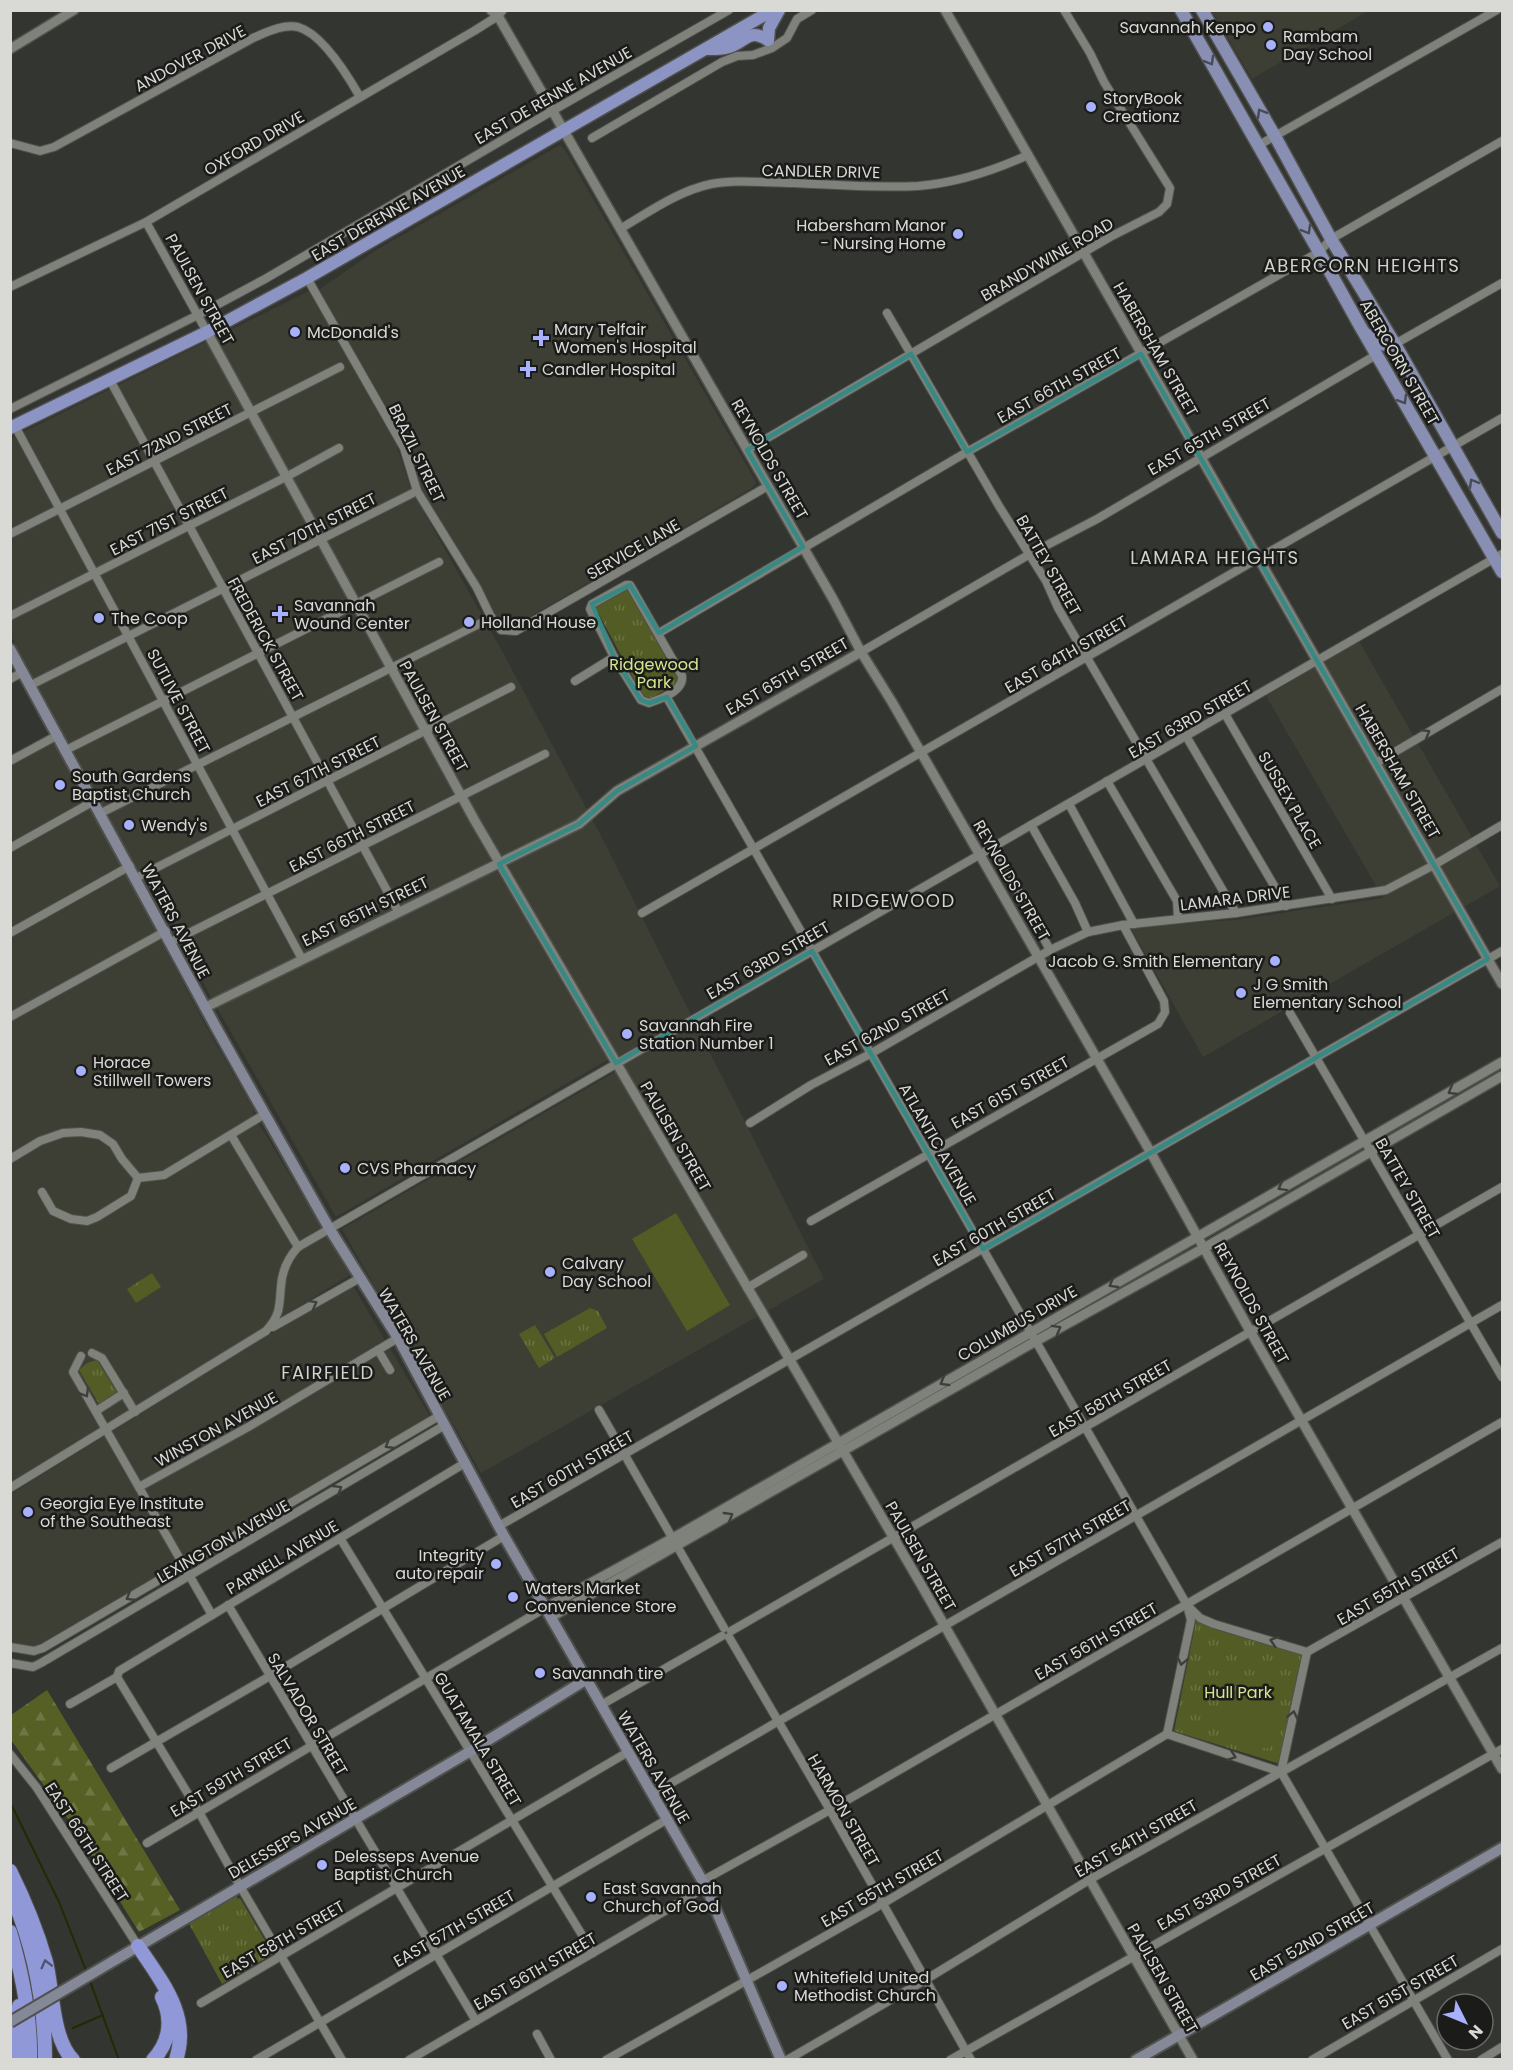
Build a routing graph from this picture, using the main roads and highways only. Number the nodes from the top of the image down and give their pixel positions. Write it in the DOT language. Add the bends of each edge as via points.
graph roads {
  1 [pos="773,10"];
  2 [pos="779,10"];
  3 [pos="1181,10"];
  4 [pos="1202,10"];
  5 [pos="705,49"];
  6 [pos="1359,326"];
  7 [pos="1395,344"];
  8 [pos="1376,355"];
  9 [pos="1408,368"];
  10 [pos="13,427"];
  11 [pos="1503,533"];
  12 [pos="1498,556"];
  13 [pos="1503,573"];
  14 [pos="10,649"];
  15 [pos="587,1679"];
  16 [pos="1503,1848"];
  17 [pos="10,1871"];
  18 [pos="10,1890"];
  19 [pos="11,1932"];
  20 [pos="138,1946"];
  21 [pos="10,2022"];
  22 [pos="18,2060"];
  23 [pos="30,2060"];
  24 [pos="45,2060"];
  25 [pos="73,2060"];
  26 [pos="153,2060"];
  27 [pos="176,2060"];
  28 [pos="781,2060"];
  29 [pos="1136,2060"];
  1 -- 5 [label="highway, EAST DERENNE AVENUE"];
  2 -- 5 [label="highway" via="769,28 768,40 752,34 729,47"];
  3 -- 6 [label="main road, ABERCORN STREET, one-way"];
  7 -- 4 [label="main road, ABERCORN STREET, one-way"];
  5 -- 10 [label="highway, EAST DERENNE AVENUE" via="307,278"];
  6 -- 7 [label="main road" via="1373,340"];
  6 -- 8 [label="main road, ABERCORN STREET"];
  7 -- 9 [label="main road, ABERCORN STREET"];
  8 -- 9 [label="main road" via="1389,354"];
  8 -- 12 [label="main road, ABERCORN STREET, one-way"];
  11 -- 9 [label="main road, ABERCORN STREET, one-way"];
  12 -- 13 [label="main road, ABERCORN STREET"];
  14 -- 15 [label="main road, WATERS AVENUE" via="328,1228 398,1338"];
  15 -- 20 [label="main road, DELESSEPS AVENUE"];
  15 -- 28 [label="main road, WATERS AVENUE" via="704,1884"];
  16 -- 29 [label="main road, EAST 52ND STREET"];
  25 -- 17 [label="highway, one-way" via="59,2037 46,1964 33,1920"];
  18 -- 24 [label="highway" via="37,1978"];
  19 -- 22 [label="highway" via="20,2004"];
  19 -- 23 [label="highway" via="23,1981"];
  20 -- 21 [label="main road, DELESSEPS AVENUE, bridge"];
  20 -- 26 [label="highway" via="170,2022 164,2046"];
  20 -- 27 [label="highway" via="169,1992 178,2014"];
}
